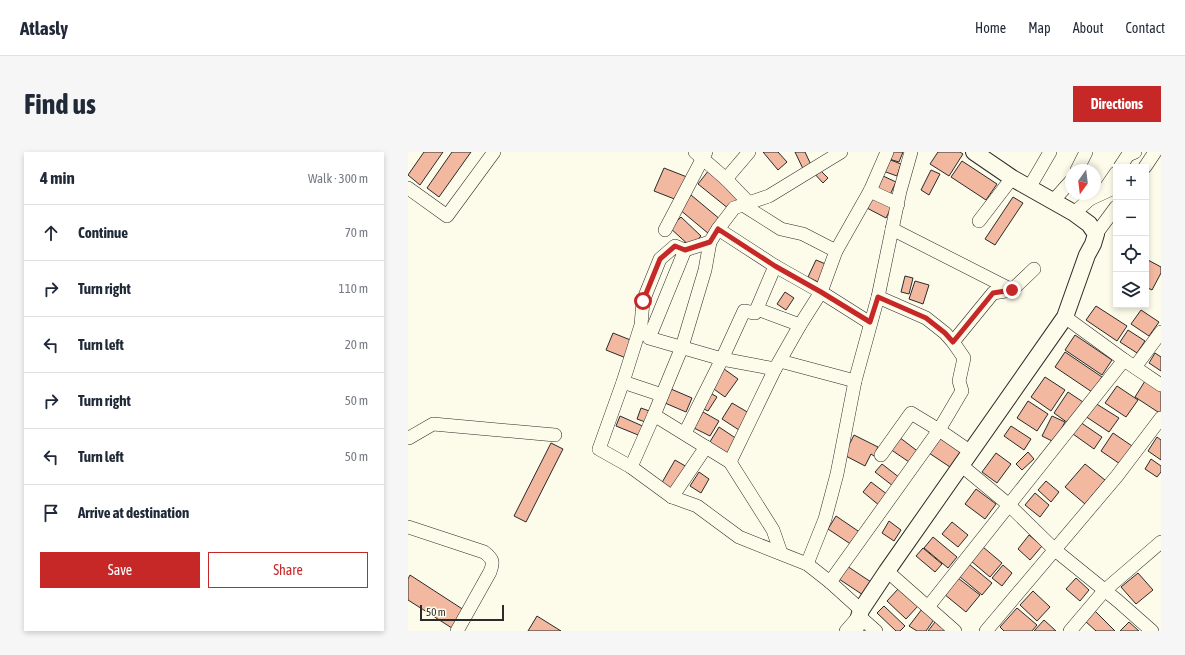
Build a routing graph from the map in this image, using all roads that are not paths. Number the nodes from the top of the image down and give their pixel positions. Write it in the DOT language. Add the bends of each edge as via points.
graph roads {
  1 [pos="494,152"];
  2 [pos="749,152"];
  3 [pos="841,152"];
  4 [pos="887,152"];
  5 [pos="911,152"];
  6 [pos="974,152"];
  7 [pos="1050,152"];
  8 [pos="1086,152"];
  9 [pos="1135,152"];
  10 [pos="1155,152"];
  11 [pos="701,154"];
  12 [pos="1080,164"];
  13 [pos="1122,164"];
  14 [pos="1147,164"];
  15 [pos="1113,177"];
  16 [pos="1012,178"];
  17 [pos="726,179"];
  18 [pos="408,188"];
  19 [pos="1029,188"];
  20 [pos="1065,188"];
  21 [pos="1113,188"];
  22 [pos="870,191"];
  23 [pos="1102,193"];
  24 [pos="1053,201"];
  25 [pos="746,204"];
  26 [pos="898,204"];
  27 [pos="1113,211"];
  28 [pos="1074,213"];
  29 [pos="979,221"];
  30 [pos="718,229"];
  31 [pos="892,229"];
  32 [pos="665,230"];
  33 [pos="1096,234"];
  34 [pos="710,242"];
  35 [pos="685,250"];
  36 [pos="836,251"];
  37 [pos="775,266"];
  38 [pos="1034,269"];
  39 [pos="1012,290"];
  40 [pos="821,292"];
  41 [pos="878,297"];
  42 [pos="757,309"];
  43 [pos="1065,317"];
  44 [pos="870,322"];
  45 [pos="800,325"];
  46 [pos="1161,332"];
  47 [pos="953,342"];
  48 [pos="682,347"];
  49 [pos="722,359"];
  50 [pos="1124,360"];
  51 [pos="777,365"];
  52 [pos="1135,367"];
  53 [pos="856,381"];
  54 [pos="623,382"];
  55 [pos="1161,385"];
  56 [pos="662,395"];
  57 [pos="654,415"];
  58 [pos="1161,418"];
  59 [pos="939,430"];
  60 [pos="685,433"];
  61 [pos="555,435"];
  62 [pos="408,438"];
  63 [pos="706,447"];
  64 [pos="971,452"];
  65 [pos="881,455"];
  66 [pos="730,462"];
  67 [pos="962,466"];
  68 [pos="631,467"];
  69 [pos="672,497"];
  70 [pos="1009,505"];
  71 [pos="408,527"];
  72 [pos="1161,542"];
  73 [pos="1055,550"];
  74 [pos="781,553"];
  75 [pos="807,564"];
  76 [pos="887,571"];
  77 [pos="830,582"];
  78 [pos="1104,590"];
  79 [pos="928,607"];
  80 [pos="858,619"];
  81 [pos="457,631"];
  82 [pos="846,631"];
  83 [pos="876,631"];
  84 [pos="955,631"];
  85 [pos="986,631"];
  86 [pos="1070,631"];
  87 [pos="1152,631"];
  1 -- 18 [label="street" via="447,216"];
  2 -- 17 [label="street"];
  3 -- 25 [label="street" via="769,196"];
  4 -- 22 [label="street"];
  5 -- 26 [label="street"];
  6 -- 16 [label="main road"];
  7 -- 19 [label="street"];
  8 -- 12 [label="street"];
  9 -- 13 [label="street"];
  10 -- 14 [label="street"];
  11 -- 17 [label="street"];
  11 -- 32 [label="street"];
  15 -- 23 [label="street"];
  16 -- 19 [label="main road"];
  16 -- 29 [label="street"];
  17 -- 25 [label="street"];
  19 -- 24 [label="main road"];
  20 -- 24 [label="street"];
  21 -- 23 [label="street"];
  22 -- 26 [label="street"];
  22 -- 36 [label="street"];
  23 -- 28 [label="street" via="1090,199"];
  24 -- 28 [label="main road"];
  25 -- 30 [label="street" via="734,208"];
  25 -- 36 [label="street" via="781,229 803,234"];
  26 -- 31 [label="street"];
  27 -- 33 [label="street"];
  28 -- 33 [label="main road" via="1089,224"];
  30 -- 34 [label="street"];
  30 -- 37 [label="street"];
  31 -- 39 [label="street"];
  31 -- 41 [label="street"];
  33 -- 43 [label="main road"];
  34 -- 35 [label="street"];
  34 -- 48 [label="street" via="706,270"];
  35 -- 48 [label="street" via="649,338"];
  35 -- 54 [label="street" via="675,246 660,259 643,301 641,325"];
  36 -- 40 [label="street"];
  37 -- 40 [label="street"];
  37 -- 42 [label="street"];
  38 -- 39 [label="street"];
  39 -- 47 [label="street" via="993,293"];
  40 -- 44 [label="street"];
  40 -- 45 [label="street"];
  41 -- 44 [label="street"];
  41 -- 47 [label="street" via="926,318"];
  42 -- 45 [label="street"];
  42 -- 49 [label="street" via="755,313 744,310"];
  43 -- 50 [label="street"];
  43 -- 64 [label="main road"];
  44 -- 53 [label="street"];
  45 -- 51 [label="street"];
  46 -- 52 [label="street"];
  47 -- 59 [label="street" via="964,358 959,381 962,391"];
  48 -- 49 [label="street"];
  48 -- 56 [label="street"];
  49 -- 51 [label="street"];
  49 -- 60 [label="street"];
  50 -- 52 [label="street"];
  50 -- 70 [label="street"];
  51 -- 53 [label="street"];
  51 -- 66 [label="street"];
  52 -- 55 [label="street"];
  53 -- 75 [label="street" via="825,519"];
  54 -- 56 [label="street"];
  54 -- 68 [label="street" via="600,448"];
  56 -- 57 [label="street"];
  57 -- 60 [label="street"];
  57 -- 68 [label="street"];
  58 -- 73 [label="street" via="1129,462"];
  59 -- 64 [label="street"];
  59 -- 65 [label="street" via="911,413"];
  59 -- 77 [label="street"];
  60 -- 63 [label="street"];
  61 -- 62 [label="street" via="433,424"];
  63 -- 66 [label="street"];
  63 -- 69 [label="street"];
  64 -- 67 [label="main road"];
  66 -- 74 [label="street" via="773,530"];
  67 -- 70 [label="street"];
  67 -- 76 [label="main road"];
  68 -- 69 [label="street"];
  69 -- 74 [label="street" via="697,506 739,537"];
  70 -- 73 [label="street"];
  70 -- 79 [label="street"];
  71 -- 81 [label="street" via="484,552 491,557 493,564 490,572"];
  72 -- 78 [label="street"];
  73 -- 78 [label="street"];
  73 -- 85 [label="street"];
  74 -- 75 [label="street"];
  75 -- 77 [label="street"];
  76 -- 79 [label="street"];
  76 -- 80 [label="main road"];
  77 -- 80 [label="street"];
  78 -- 86 [label="street"];
  78 -- 87 [label="street"];
  79 -- 84 [label="street"];
  80 -- 82 [label="street"];
  80 -- 83 [label="street"];
}
